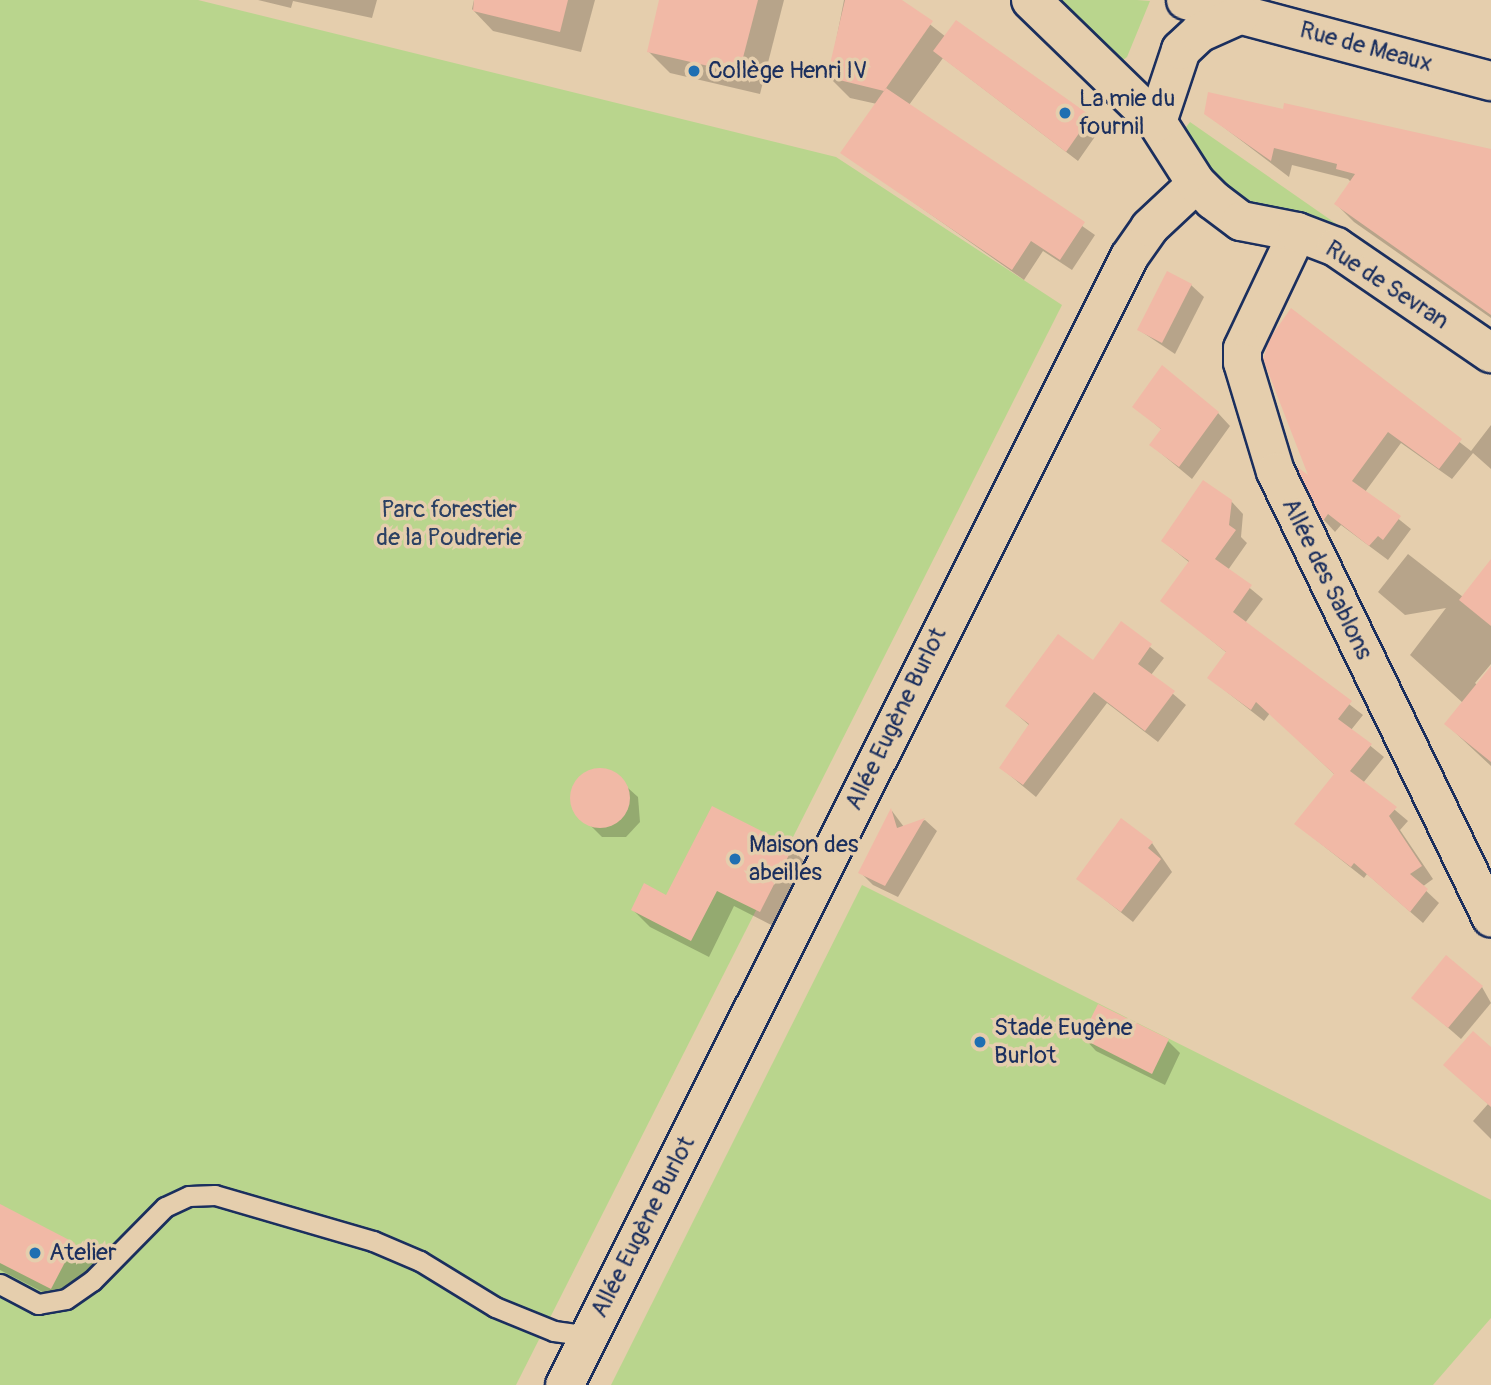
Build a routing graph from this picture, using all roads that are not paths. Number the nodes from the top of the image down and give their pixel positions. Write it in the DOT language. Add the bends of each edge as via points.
graph roads {
  1 [pos="1031,0"];
  2 [pos="1185,0"];
  3 [pos="1241,14"];
  4 [pos="1491,81"];
  5 [pos="1157,122"];
  6 [pos="1196,183"];
  7 [pos="1297,232"];
  8 [pos="1491,354"];
  9 [pos="1491,918"];
  10 [pos="0,1284"];
  11 [pos="588,1336"];
  12 [pos="564,1385"];
  1 -- 5 [label="main road"];
  2 -- 3 [label="main road, Rue de Meaux"];
  3 -- 4 [label="main road, Rue de Meaux"];
  3 -- 5 [label="main road" via="1199,33 1181,50"];
  5 -- 6 [label="main road, Rue de Sevran"];
  6 -- 7 [label="main road, Rue de Sevran" via="1241,221"];
  6 -- 11 [label="street, Allée Eugène Burlot" via="1149,227 1129,256"];
  7 -- 8 [label="main road, Rue de Sevran" via="1336,247"];
  7 -- 9 [label="street, Allée des Sablons" via="1242,348 1242,362 1275,471"];
  10 -- 11 [label="lane" via="38,1304 66,1299 92,1281 164,1207 189,1196 215,1195 373,1241 421,1261 495,1307 554,1331"];
  11 -- 12 [label="street, Allée Eugène Burlot"];
}
